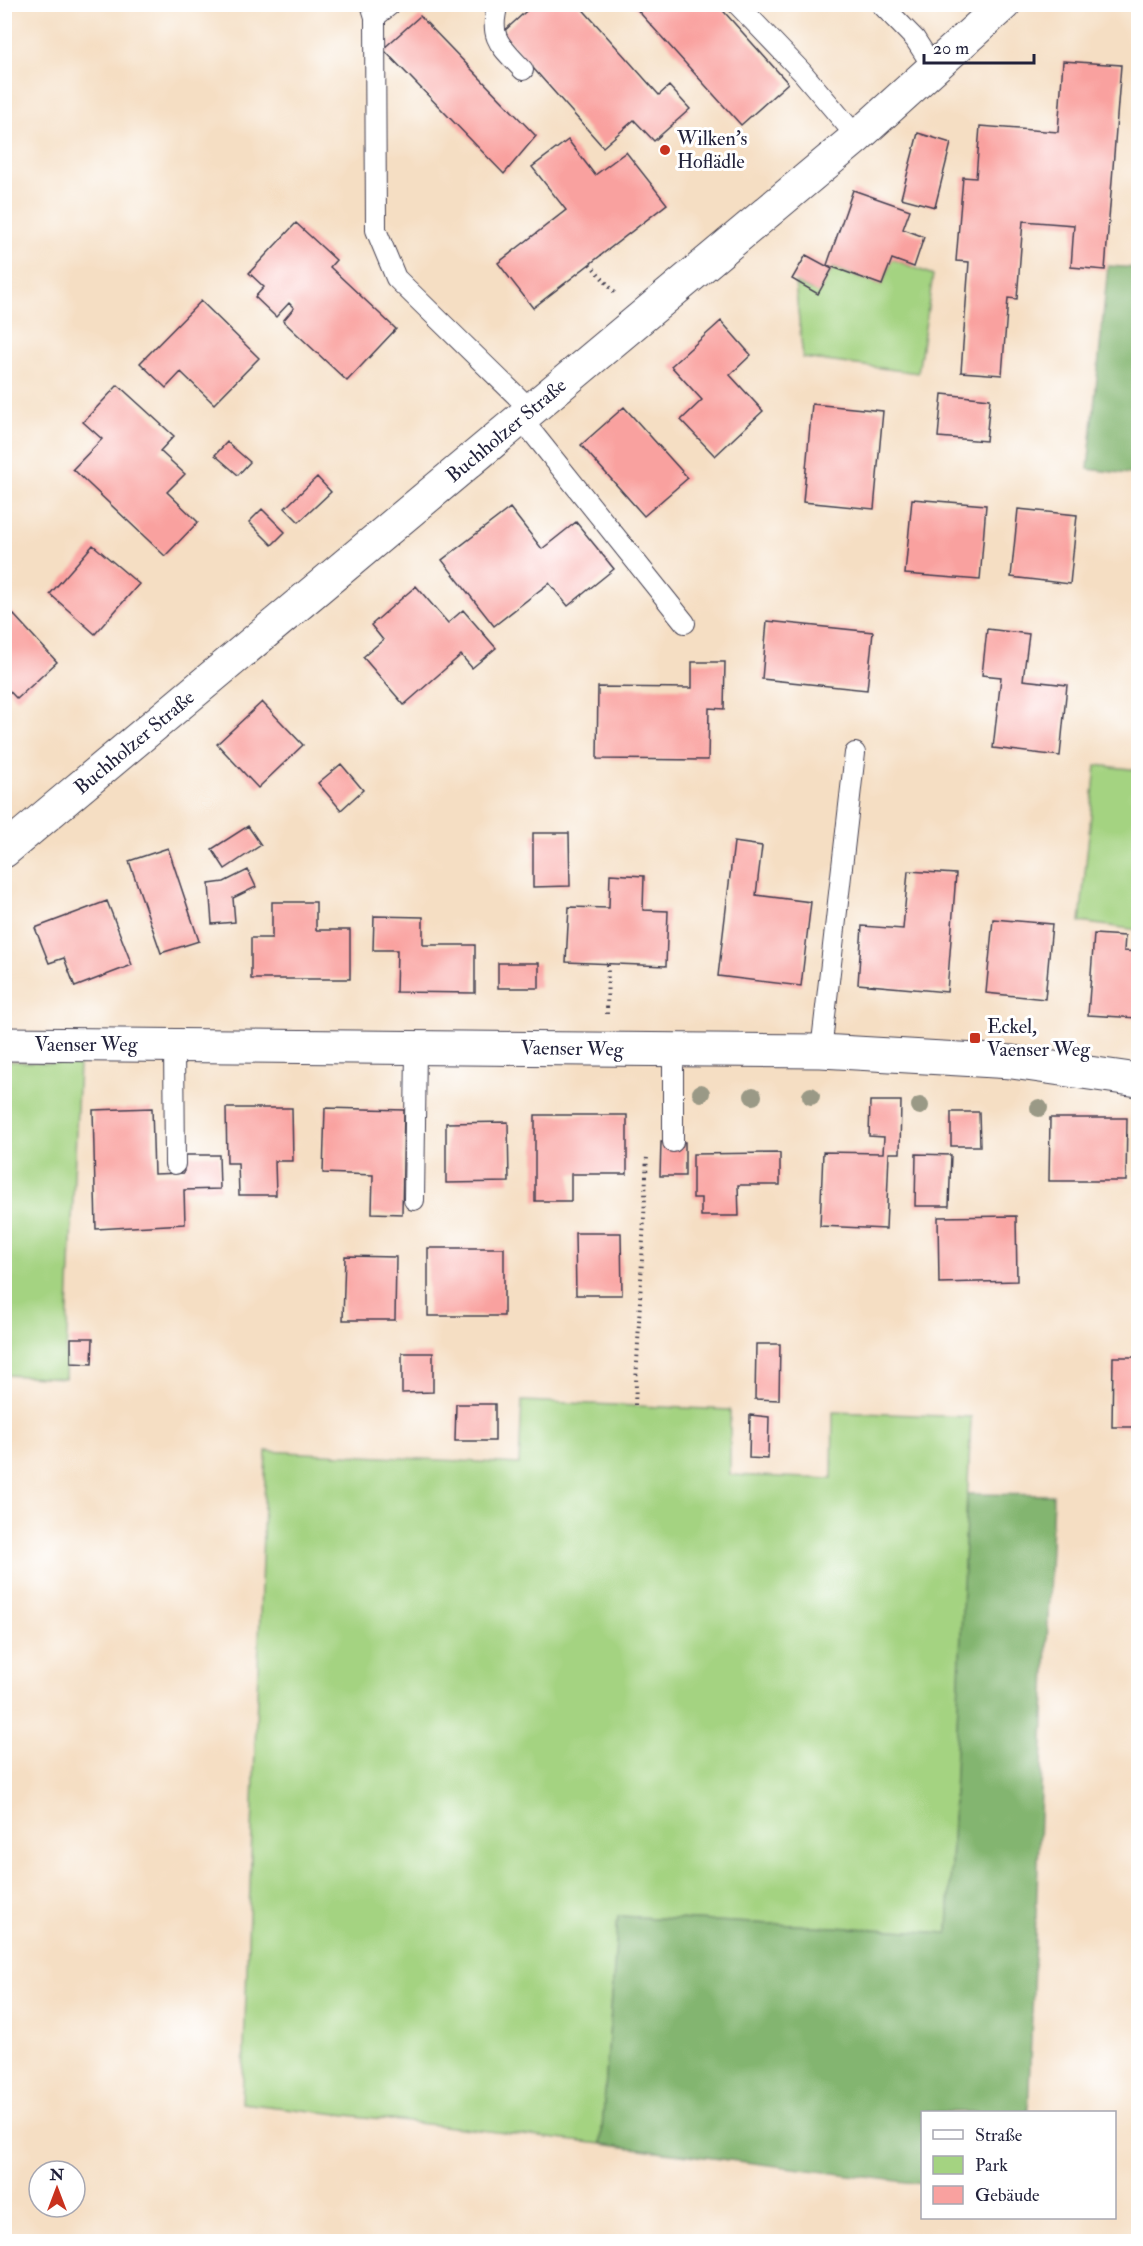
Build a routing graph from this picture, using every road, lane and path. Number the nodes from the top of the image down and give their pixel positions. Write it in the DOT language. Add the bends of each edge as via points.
graph roads {
  1 [pos="391,4"];
  2 [pos="498,4"];
  3 [pos="737,4"];
  4 [pos="881,4"];
  5 [pos="1004,4"];
  6 [pos="373,11"];
  7 [pos="933,67"];
  8 [pos="523,70"];
  9 [pos="857,137"];
  10 [pos="525,413"];
  11 [pos="686,623"];
  12 [pos="855,753"];
  13 [pos="4,851"];
  14 [pos="608,964"];
  15 [pos="4,1044"];
  16 [pos="174,1045"];
  17 [pos="416,1047"];
  18 [pos="606,1048"];
  19 [pos="673,1049"];
  20 [pos="821,1051"];
  21 [pos="1138,1080"];
  22 [pos="673,1143"];
  23 [pos="647,1144"];
  24 [pos="175,1164"];
  25 [pos="414,1200"];
  26 [pos="635,1405"];
  1 -- 6 [label="lane"];
  2 -- 8 [label="lane" via="492,24 496,41"];
  3 -- 9 [label="lane"];
  4 -- 7 [label="lane" via="915,39"];
  5 -- 7 [label="street, Buchholzer Straße"];
  6 -- 10 [label="lane" via="376,230 396,278"];
  7 -- 9 [label="street, Buchholzer Straße"];
  9 -- 10 [label="street, Buchholzer Straße"];
  10 -- 11 [label="lane"];
  10 -- 13 [label="street, Buchholzer Straße"];
  12 -- 20 [label="lane"];
  14 -- 18 [label="path"];
  15 -- 16 [label="street, Vaenser Weg"];
  16 -- 17 [label="street, Vaenser Weg"];
  16 -- 24 [label="lane"];
  17 -- 18 [label="street, Vaenser Weg"];
  17 -- 25 [label="lane"];
  18 -- 19 [label="street, Vaenser Weg"];
  19 -- 20 [label="street, Vaenser Weg"];
  19 -- 22 [label="lane"];
  20 -- 21 [label="street, Vaenser Weg" via="1011,1062"];
  23 -- 26 [label="path"];
}
